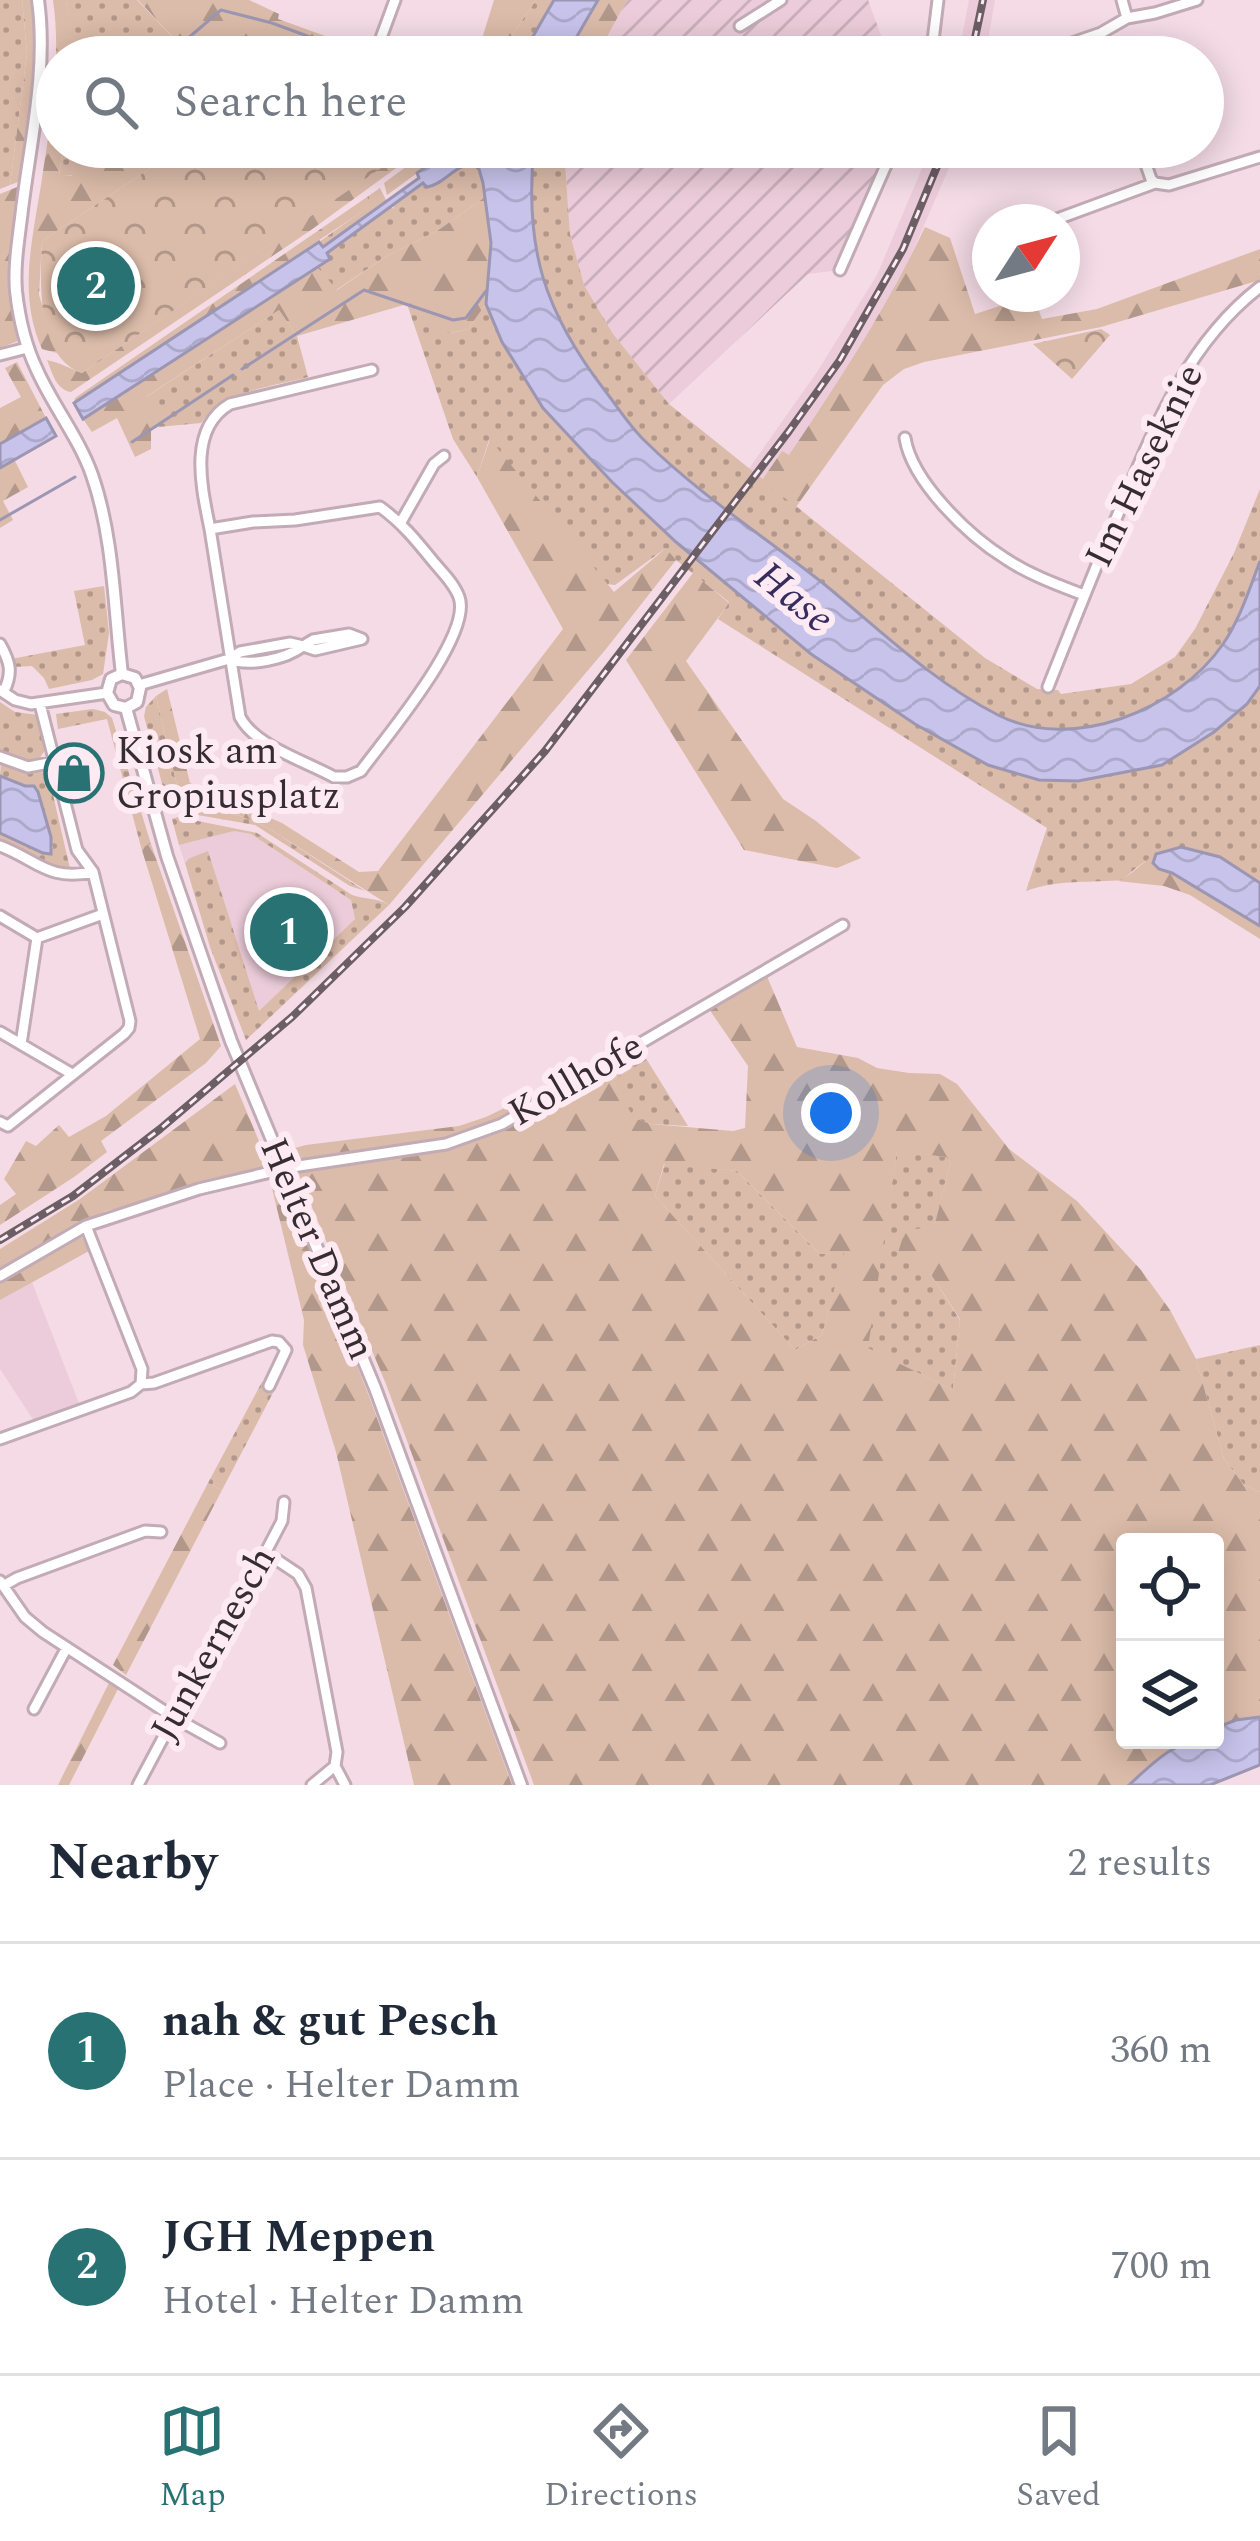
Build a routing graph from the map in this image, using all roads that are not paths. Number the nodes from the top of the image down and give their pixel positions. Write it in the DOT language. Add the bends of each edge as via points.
graph roads {
  1 [pos="38,0"];
  2 [pos="395,0"];
  3 [pos="781,0"];
  4 [pos="938,0"];
  5 [pos="1123,0"];
  6 [pos="1197,0"];
  7 [pos="1127,18"];
  8 [pos="740,26"];
  9 [pos="1101,33"];
  10 [pos="41,36"];
  11 [pos="382,36"];
  12 [pos="934,36"];
  13 [pos="1092,36"];
  14 [pos="1102,36"];
  15 [pos="36,107"];
  16 [pos="1260,157"];
  17 [pos="885,168"];
  18 [pos="1147,168"];
  19 [pos="1223,168"];
  20 [pos="1224,168"];
  21 [pos="1155,183"];
  22 [pos="1080,211"];
  23 [pos="839,270"];
  24 [pos="1260,287"];
  25 [pos="27,348"];
  26 [pos="0,355"];
  27 [pos="372,370"];
  28 [pos="905,438"];
  29 [pos="444,456"];
  30 [pos="401,522"];
  31 [pos="209,530"];
  32 [pos="1084,595"];
  33 [pos="0,644"];
  34 [pos="303,646"];
  35 [pos="229,659"];
  36 [pos="122,674"];
  37 [pos="140,685"];
  38 [pos="1048,687"];
  39 [pos="2,691"];
  40 [pos="106,692"];
  41 [pos="40,704"];
  42 [pos="126,708"];
  43 [pos="0,758"];
  44 [pos="54,762"];
  45 [pos="0,846"];
  46 [pos="93,872"];
  47 [pos="103,914"];
  48 [pos="0,916"];
  49 [pos="843,925"];
  50 [pos="37,938"];
  51 [pos="0,1032"];
  52 [pos="21,1044"];
  53 [pos="72,1074"];
  54 [pos="4,1124"];
  55 [pos="285,1169"];
  56 [pos="86,1226"];
  57 [pos="0,1276"];
  58 [pos="141,1384"];
  59 [pos="269,1386"];
  60 [pos="0,1439"];
  61 [pos="284,1502"];
  62 [pos="161,1532"];
  63 [pos="265,1552"];
  64 [pos="2,1584"];
  65 [pos="66,1648"];
  66 [pos="34,1709"];
  67 [pos="175,1718"];
  68 [pos="220,1743"];
  69 [pos="335,1766"];
  70 [pos="138,1785"];
  71 [pos="312,1785"];
  72 [pos="344,1785"];
  73 [pos="521,1785"];
  1 -- 10 [label="street"];
  2 -- 11 [label="street"];
  3 -- 8 [label="street"];
  4 -- 12 [label="street"];
  5 -- 7 [label="street"];
  6 -- 7 [label="street"];
  7 -- 9 [label="street"];
  9 -- 13 [label="street"];
  9 -- 14 [label="street"];
  15 -- 25 [label="street" via="15,286"];
  16 -- 20 [label="street"];
  17 -- 23 [label="street"];
  18 -- 21 [label="street"];
  19 -- 21 [label="street"];
  21 -- 22 [label="street"];
  24 -- 32 [label="street, Im Haseknie" via="1226,316 1178,384"];
  25 -- 26 [label="street"];
  25 -- 36 [label="street" via="98,494"];
  27 -- 31 [label="street" via="216,412 201,445"];
  28 -- 32 [label="street, Im Haseknie" via="912,464 967,528 1006,559"];
  29 -- 30 [label="street"];
  30 -- 31 [label="street" via="380,507"];
  30 -- 35 [label="street" via="460,598 461,614 450,647 362,771 334,777 246,729"];
  31 -- 35 [label="street"];
  32 -- 38 [label="street, Im Haseknie"];
  33 -- 39 [label="street" via="11,676"];
  34 -- 34 [label="street" via="315,650 362,639 349,634"];
  34 -- 35 [label="street"];
  35 -- 37 [label="street"];
  36 -- 37 [label="street"];
  36 -- 40 [label="street"];
  37 -- 42 [label="street" via="139,699"];
  39 -- 41 [label="street"];
  40 -- 41 [label="street"];
  40 -- 42 [label="street"];
  41 -- 44 [label="street"];
  42 -- 55 [label="street, Helter Damm" via="196,943"];
  43 -- 44 [label="street" via="28,767"];
  44 -- 46 [label="street" via="76,850"];
  45 -- 46 [label="street" via="54,873"];
  46 -- 47 [label="street"];
  47 -- 50 [label="street"];
  47 -- 53 [label="street" via="129,1028"];
  48 -- 50 [label="street"];
  49 -- 55 [label="street, Kollhofe" via="502,1124 446,1144"];
  50 -- 52 [label="street"];
  51 -- 52 [label="street"];
  52 -- 53 [label="street"];
  53 -- 54 [label="street"];
  55 -- 56 [label="street, Kollhofe"];
  55 -- 73 [label="street, Helter Damm"];
  56 -- 57 [label="street, Kollhofe"];
  56 -- 58 [label="street"];
  58 -- 59 [label="street" via="279,1342 286,1350"];
  58 -- 60 [label="street"];
  61 -- 63 [label="street, Junkernesch"];
  62 -- 64 [label="street"];
  63 -- 67 [label="street, Junkernesch"];
  63 -- 69 [label="street" via="306,1588"];
  64 -- 65 [label="street" via="25,1617"];
  65 -- 66 [label="street"];
  65 -- 67 [label="street"];
  67 -- 68 [label="street"];
  67 -- 70 [label="street, Junkernesch"];
  69 -- 71 [label="street"];
  69 -- 72 [label="street"];
}
